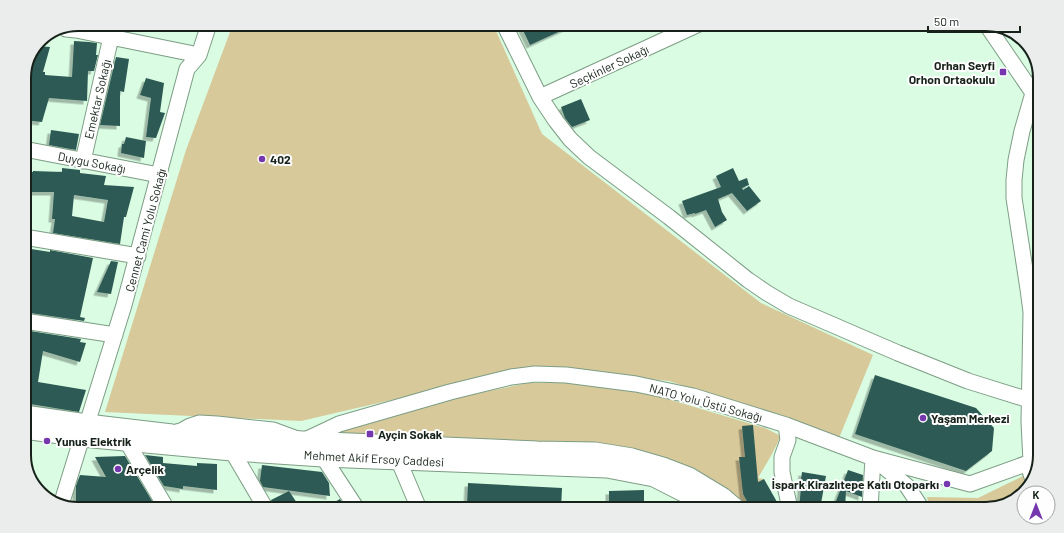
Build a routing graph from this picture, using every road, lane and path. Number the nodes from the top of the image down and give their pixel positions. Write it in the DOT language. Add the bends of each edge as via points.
graph roads {
  1 [pos="81,31"];
  2 [pos="207,31"];
  3 [pos="507,31"];
  4 [pos="684,31"];
  5 [pos="991,31"];
  6 [pos="111,37"];
  7 [pos="199,55"];
  8 [pos="1033,93"];
  9 [pos="540,97"];
  10 [pos="31,150"];
  11 [pos="83,161"];
  12 [pos="159,175"];
  13 [pos="31,238"];
  14 [pos="138,256"];
  15 [pos="31,322"];
  16 [pos="115,335"];
  17 [pos="1033,370"];
  18 [pos="1033,399"];
  19 [pos="31,417"];
  20 [pos="786,425"];
  21 [pos="31,430"];
  22 [pos="84,430"];
  23 [pos="127,442"];
  24 [pos="303,448"];
  25 [pos="232,451"];
  26 [pos="397,452"];
  27 [pos="323,457"];
  28 [pos="873,458"];
  29 [pos="1032,465"];
  30 [pos="64,499"];
  31 [pos="163,502"];
  32 [pos="262,502"];
  33 [pos="352,502"];
  34 [pos="416,502"];
  35 [pos="703,502"];
  36 [pos="728,502"];
  37 [pos="788,502"];
  38 [pos="870,502"];
  39 [pos="917,502"];
  1 -- 6 [label="street"];
  2 -- 7 [label="street, Cennet Cami Yolu Sokağı"];
  3 -- 9 [label="street"];
  4 -- 9 [label="street, Seçkinler Sokağı"];
  5 -- 8 [label="street"];
  6 -- 7 [label="street"];
  6 -- 11 [label="street, Emektar Sokağı"];
  7 -- 12 [label="street, Cennet Cami Yolu Sokağı" via="187,69"];
  8 -- 17 [label="street" via="1016,160 1014,198 1031,312"];
  9 -- 18 [label="street" via="570,139 589,157 767,293 789,306 898,353 968,380"];
  10 -- 11 [label="street, Duygu Sokağı"];
  11 -- 12 [label="street, Duygu Sokağı"];
  12 -- 14 [label="street, Cennet Cami Yolu Sokağı"];
  13 -- 14 [label="street"];
  14 -- 16 [label="street, Cennet Cami Yolu Sokağı"];
  15 -- 16 [label="street"];
  16 -- 22 [label="street, Cennet Cami Yolu Sokağı"];
  19 -- 22 [label="main road, Mehmet Akif Ersoy Caddesi"];
  20 -- 24 [label="street, NATO Yolu Üstü Sokağı" via="693,396 636,384 566,375 535,374 450,392 339,424"];
  20 -- 28 [label="street, NATO Yolu Üstü Sokağı"];
  20 -- 37 [label="street" via="788,440 782,457 782,472"];
  21 -- 22 [label="main road, Mehmet Akif Ersoy Caddesi"];
  22 -- 23 [label="main road, Mehmet Akif Ersoy Caddesi"];
  22 -- 24 [label="main road, Mehmet Akif Ersoy Caddesi" via="172,434"];
  22 -- 30 [label="street, Cennet Cami Yolu Sokağı"];
  23 -- 25 [label="main road, Mehmet Akif Ersoy Caddesi"];
  23 -- 31 [label="street"];
  24 -- 25 [label="main road, Mehmet Akif Ersoy Caddesi"];
  24 -- 26 [label="main road, Mehmet Akif Ersoy Caddesi"];
  24 -- 27 [label="main road, Mehmet Akif Ersoy Caddesi"];
  25 -- 32 [label="street"];
  26 -- 27 [label="main road, Mehmet Akif Ersoy Caddesi"];
  26 -- 34 [label="street"];
  26 -- 35 [label="main road, Mehmet Akif Ersoy Caddesi" via="607,468 654,477"];
  26 -- 36 [label="main road, Mehmet Akif Ersoy Caddesi" via="596,452 632,458 663,467 689,477"];
  27 -- 33 [label="street"];
  28 -- 29 [label="street" via="970,484"];
  28 -- 38 [label="street"];
  28 -- 39 [label="street, NATO Yolu Üstü Sokağı" via="907,486"];
}
